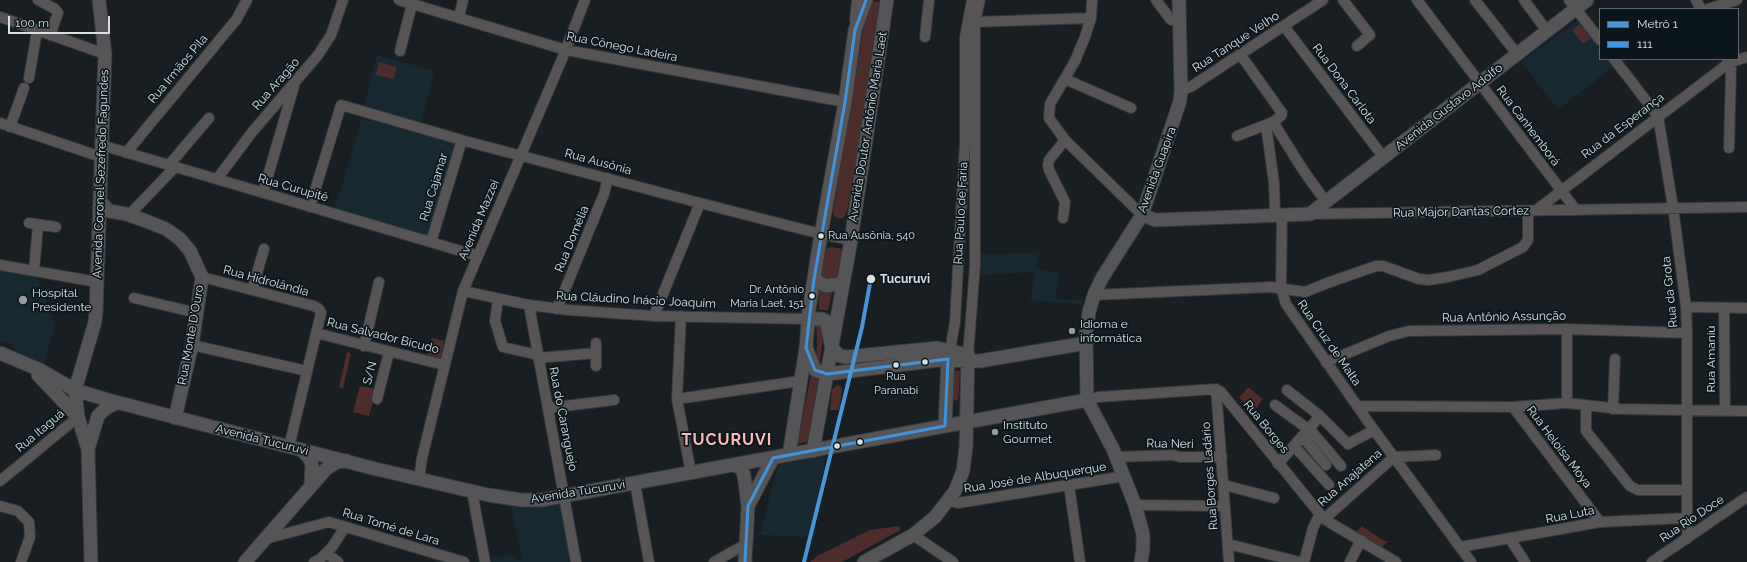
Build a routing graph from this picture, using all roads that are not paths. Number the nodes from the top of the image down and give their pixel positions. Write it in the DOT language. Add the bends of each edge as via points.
graph roads {
  1 [pos="38,0"];
  2 [pos="99,0"];
  3 [pos="247,0"];
  4 [pos="343,0"];
  5 [pos="399,0"];
  6 [pos="463,0"];
  7 [pos="585,0"];
  8 [pos="857,0"];
  9 [pos="866,0"];
  10 [pos="929,0"];
  11 [pos="972,0"];
  12 [pos="980,0"];
  13 [pos="1092,0"];
  14 [pos="1156,0"];
  15 [pos="1179,0"];
  16 [pos="1323,0"];
  17 [pos="1343,0"];
  18 [pos="1418,0"];
  19 [pos="1476,0"];
  20 [pos="1524,0"];
  21 [pos="1587,0"];
  22 [pos="1736,0"];
  23 [pos="884,3"];
  24 [pos="412,4"];
  25 [pos="1573,4"];
  26 [pos="1711,8"];
  27 [pos="459,17"];
  28 [pos="0,18"];
  29 [pos="1091,18"];
  30 [pos="1179,20"];
  31 [pos="975,22"];
  32 [pos="1284,26"];
  33 [pos="855,30"];
  34 [pos="37,31"];
  35 [pos="1547,31"];
  36 [pos="50,35"];
  37 [pos="925,37"];
  38 [pos="1599,39"];
  39 [pos="1358,46"];
  40 [pos="566,50"];
  41 [pos="400,52"];
  42 [pos="105,54"];
  43 [pos="1240,54"];
  44 [pos="1517,54"];
  45 [pos="1615,60"];
  46 [pos="1728,61"];
  47 [pos="29,78"];
  48 [pos="1065,79"];
  49 [pos="1479,83"];
  50 [pos="294,84"];
  51 [pos="24,88"];
  52 [pos="1181,91"];
  53 [pos="845,102"];
  54 [pos="1131,108"];
  55 [pos="1658,116"];
  56 [pos="209,118"];
  57 [pos="0,123"];
  58 [pos="1269,123"];
  59 [pos="10,127"];
  60 [pos="1237,136"];
  61 [pos="462,140"];
  62 [pos="1065,140"];
  63 [pos="1730,148"];
  64 [pos="101,151"];
  65 [pos="126,153"];
  66 [pos="522,155"];
  67 [pos="1384,158"];
  68 [pos="172,166"];
  69 [pos="608,178"];
  70 [pos="217,179"];
  71 [pos="1561,190"];
  72 [pos="264,193"];
  73 [pos="961,202"];
  74 [pos="1326,202"];
  75 [pos="700,203"];
  76 [pos="974,203"];
  77 [pos="310,207"];
  78 [pos="1673,207"];
  79 [pos="1747,207"];
  80 [pos="1576,210"];
  81 [pos="1531,211"];
  82 [pos="1310,214"];
  83 [pos="104,215"];
  84 [pos="129,215"];
  85 [pos="1142,215"];
  86 [pos="1278,215"];
  87 [pos="1063,218"];
  88 [pos="56,227"];
  89 [pos="821,234"];
  90 [pos="851,240"];
  91 [pos="431,242"];
  92 [pos="264,249"];
  93 [pos="478,256"];
  94 [pos="0,265"];
  95 [pos="34,271"];
  96 [pos="202,277"];
  97 [pos="814,279"];
  98 [pos="98,282"];
  99 [pos="379,282"];
  100 [pos="843,283"];
  101 [pos="1281,288"];
  102 [pos="252,290"];
  103 [pos="463,291"];
  104 [pos="1094,295"];
  105 [pos="134,298"];
  106 [pos="498,299"];
  107 [pos="529,305"];
  108 [pos="1686,307"];
  109 [pos="1724,308"];
  110 [pos="1747,308"];
  111 [pos="558,309"];
  112 [pos="197,313"];
  113 [pos="654,316"];
  114 [pos="681,316"];
  115 [pos="809,319"];
  116 [pos="1567,329"];
  117 [pos="316,333"];
  118 [pos="1687,333"];
  119 [pos="1086,343"];
  120 [pos="192,345"];
  121 [pos="364,346"];
  122 [pos="806,348"];
  123 [pos="832,348"];
  124 [pos="389,352"];
  125 [pos="0,353"];
  126 [pos="949,354"];
  127 [pos="538,356"];
  128 [pos="968,358"];
  129 [pos="1615,359"];
  130 [pos="1326,362"];
  131 [pos="444,365"];
  132 [pos="596,366"];
  133 [pos="33,369"];
  134 [pos="307,371"];
  135 [pos="827,374"];
  136 [pos="800,381"];
  137 [pos="1216,389"];
  138 [pos="75,390"];
  139 [pos="1287,390"];
  140 [pos="377,399"];
  141 [pos="677,399"];
  142 [pos="614,400"];
  143 [pos="1087,400"];
  144 [pos="966,401"];
  145 [pos="117,403"];
  146 [pos="1567,403"];
  147 [pos="945,404"];
  148 [pos="1275,405"];
  149 [pos="1357,406"];
  150 [pos="1586,406"];
  151 [pos="1513,407"];
  152 [pos="548,408"];
  153 [pos="1613,409"];
  154 [pos="1725,410"];
  155 [pos="1687,411"];
  156 [pos="1747,411"];
  157 [pos="1320,416"];
  158 [pos="78,417"];
  159 [pos="175,418"];
  160 [pos="966,423"];
  161 [pos="945,426"];
  162 [pos="1374,430"];
  163 [pos="1305,433"];
  164 [pos="1294,446"];
  165 [pos="289,447"];
  166 [pos="88,449"];
  167 [pos="303,451"];
  168 [pos="813,451"];
  169 [pos="789,455"];
  170 [pos="1436,455"];
  171 [pos="1117,457"];
  172 [pos="1222,457"];
  173 [pos="1394,457"];
  174 [pos="772,458"];
  175 [pos="346,461"];
  176 [pos="1278,464"];
  177 [pos="736,465"];
  178 [pos="1326,465"];
  179 [pos="1341,466"];
  180 [pos="691,473"];
  181 [pos="1125,476"];
  182 [pos="415,478"];
  183 [pos="0,481"];
  184 [pos="635,483"];
  185 [pos="311,484"];
  186 [pos="1069,485"];
  187 [pos="1224,485"];
  188 [pos="1329,485"];
  189 [pos="1687,490"];
  190 [pos="472,491"];
  191 [pos="564,496"];
  192 [pos="1747,497"];
  193 [pos="951,498"];
  194 [pos="1274,498"];
  195 [pos="1135,505"];
  196 [pos="0,506"];
  197 [pos="748,506"];
  198 [pos="1225,506"];
  199 [pos="1322,516"];
  200 [pos="1686,518"];
  201 [pos="1600,522"];
  202 [pos="345,527"];
  203 [pos="913,534"];
  204 [pos="1510,539"];
  205 [pos="1687,539"];
  206 [pos="265,540"];
  207 [pos="1361,540"];
  208 [pos="746,544"];
  209 [pos="1228,544"];
  210 [pos="1460,548"];
  211 [pos="326,553"];
  212 [pos="21,562"];
  213 [pos="91,562"];
  214 [pos="245,562"];
  215 [pos="314,562"];
  216 [pos="338,562"];
  217 [pos="464,562"];
  218 [pos="485,562"];
  219 [pos="576,562"];
  220 [pos="649,562"];
  221 [pos="714,562"];
  222 [pos="745,562"];
  223 [pos="864,562"];
  224 [pos="953,562"];
  225 [pos="1080,562"];
  226 [pos="1141,562"];
  227 [pos="1229,562"];
  228 [pos="1300,562"];
  229 [pos="1304,562"];
  230 [pos="1350,562"];
  231 [pos="1396,562"];
  232 [pos="1471,562"];
  233 [pos="1525,562"];
  234 [pos="1652,562"];
  1 -- 36 [label="street" via="58,13"];
  2 -- 42 [label="main road, Avenida Coronel Sezefredo Fagundes"];
  3 -- 65 [label="street, Rua Irmãos Pìla" via="236,20"];
  4 -- 50 [label="street, Rua Aragão" via="332,35"];
  5 -- 24 [label="street, Rua Cônego Ladeira"];
  6 -- 27 [label="street"];
  7 -- 40 [label="street, Avenida Mazzei"];
  8 -- 33 [label="street"];
  9 -- 33 [label="main road"];
  10 -- 37 [label="street"];
  11 -- 73 [label="street, Rua Paulo de Faria" via="965,37 966,83"];
  12 -- 31 [label="street, Rua Paulo de Faria"];
  13 -- 29 [label="street"];
  14 -- 30 [label="street" via="1171,20"];
  15 -- 30 [label="main road, Avenida Guapira"];
  16 -- 32 [label="street, Rua Tanque Velho"];
  17 -- 39 [label="street" via="1370,35"];
  18 -- 49 [label="street, Rua Canhemborá"];
  19 -- 44 [label="street"];
  20 -- 35 [label="street"];
  21 -- 25 [label="main road, Avenida Gustavo Adolfo"];
  22 -- 26 [label="street"];
  23 -- 90 [label="main road, Avenida Doutor Antônio Maria Laet"];
  24 -- 27 [label="street, Rua Cônego Ladeira"];
  24 -- 41 [label="street"];
  25 -- 35 [label="main road, Avenida Gustavo Adolfo"];
  25 -- 38 [label="street"];
  27 -- 40 [label="street, Rua Cônego Ladeira"];
  28 -- 34 [label="street"];
  29 -- 31 [label="street"];
  29 -- 48 [label="street" via="1076,60"];
  30 -- 52 [label="main road, Avenida Guapira"];
  31 -- 76 [label="street, Rua Paulo de Faria"];
  32 -- 43 [label="street, Rua Tanque Velho"];
  32 -- 67 [label="street, Rua Dona Carlota"];
  33 -- 53 [label="main road"];
  34 -- 36 [label="street"];
  34 -- 47 [label="street"];
  35 -- 44 [label="main road, Avenida Gustavo Adolfo"];
  36 -- 42 [label="street"];
  40 -- 53 [label="street, Rua Cônego Ladeira"];
  40 -- 66 [label="street, Avenida Mazzei"];
  42 -- 64 [label="main road, Avenida Coronel Sezefredo Fagundes"];
  43 -- 52 [label="street, Rua Tanque Velho"];
  43 -- 58 [label="street" via="1281,110 1281,116"];
  44 -- 49 [label="main road, Avenida Gustavo Adolfo"];
  45 -- 55 [label="street, Rua da Grota"];
  46 -- 55 [label="street, Rua da Esperança"];
  46 -- 63 [label="street" via="1731,69"];
  48 -- 54 [label="street"];
  48 -- 62 [label="street" via="1050,104 1049,111 1049,118"];
  49 -- 67 [label="main road, Avenida Gustavo Adolfo"];
  49 -- 71 [label="street, Rua Canhemborá"];
  50 -- 70 [label="street, Rua Aragão" via="253,131"];
  50 -- 72 [label="street"];
  51 -- 59 [label="street"];
  52 -- 85 [label="main road, Avenida Guapira" via="1177,115 1165,143"];
  53 -- 89 [label="main road"];
  55 -- 71 [label="street, Rua da Esperança"];
  55 -- 78 [label="street, Rua da Grota"];
  56 -- 68 [label="street"];
  57 -- 59 [label="street, Rua Curupitê"];
  58 -- 60 [label="street"];
  58 -- 74 [label="street"];
  58 -- 86 [label="street"];
  59 -- 64 [label="street, Rua Curupitê"];
  61 -- 66 [label="street, Rua Ausônia"];
  61 -- 77 [label="street, Rua Ausônia" via="341,105"];
  61 -- 91 [label="street, Rua Cajamar"];
  62 -- 85 [label="street"];
  62 -- 87 [label="street" via="1048,165 1065,202"];
  64 -- 65 [label="street, Rua Curupitê"];
  64 -- 83 [label="main road, Avenida Coronel Sezefredo Fagundes" via="100,201"];
  65 -- 68 [label="street, Rua Curupitê"];
  66 -- 69 [label="street, Rua Ausônia"];
  66 -- 93 [label="street, Avenida Mazzei"];
  67 -- 74 [label="main road, Avenida Gustavo Adolfo"];
  68 -- 70 [label="street, Rua Curupitê"];
  68 -- 84 [label="street"];
  69 -- 75 [label="street, Rua Ausônia"];
  69 -- 111 [label="street, Rua Domélia"];
  70 -- 72 [label="street, Rua Curupitê"];
  71 -- 80 [label="street, Rua Canhemborá"];
  71 -- 81 [label="street, Rua da Esperança"];
  72 -- 77 [label="street, Rua Curupitê"];
  73 -- 76 [label="street" via="966,205"];
  73 -- 126 [label="street, Rua Paulo de Faria" via="955,322"];
  74 -- 82 [label="main road, Avenida Gustavo Adolfo"];
  75 -- 89 [label="street, Rua Ausônia"];
  75 -- 113 [label="street"];
  76 -- 128 [label="street, Rua Paulo de Faria" via="975,266"];
  77 -- 91 [label="street, Rua Curupitê"];
  78 -- 79 [label="street, Rua Major Dantas Cortez"];
  78 -- 80 [label="street, Rua Major Dantas Cortez"];
  78 -- 108 [label="street, Rua da Grota"];
  80 -- 81 [label="street, Rua Major Dantas Cortez"];
  81 -- 82 [label="street, Rua Major Dantas Cortez"];
  81 -- 101 [label="street" via="1526,244 1478,270 1428,280 1376,266 1305,292"];
  82 -- 86 [label="main road, Rua Major Dantas Cortez"];
  83 -- 84 [label="main road, Rua Monte D'Ouro"];
  83 -- 98 [label="main road, Avenida Coronel Sezefredo Fagundes"];
  84 -- 96 [label="main road, Rua Monte D'Ouro" via="166,229 180,239 190,251"];
  85 -- 86 [label="main road, Rua Major Dantas Cortez" via="1171,215 1175,218"];
  85 -- 104 [label="main road, Avenida Guapira"];
  86 -- 101 [label="street"];
  88 -- 95 [label="street" via="33,224"];
  89 -- 90 [label="street, Rua Ausônia"];
  89 -- 97 [label="main road"];
  90 -- 100 [label="main road, Avenida Doutor Antônio Maria Laet"];
  91 -- 93 [label="street, Rua Curupitê"];
  92 -- 102 [label="street"];
  93 -- 103 [label="street, Avenida Mazzei"];
  94 -- 95 [label="street"];
  95 -- 98 [label="street"];
  96 -- 102 [label="street, Rua Hidrolândia"];
  96 -- 112 [label="main road, Rua Monte D'Ouro"];
  97 -- 100 [label="main road" via="826,286"];
  97 -- 115 [label="main road"];
  98 -- 138 [label="main road, Avenida Coronel Sezefredo Fagundes" via="95,322"];
  99 -- 121 [label="street"];
  100 -- 123 [label="main road, Avenida Doutor Antônio Maria Laet"];
  101 -- 104 [label="street"];
  101 -- 130 [label="street, Rua Cruz de Malta" via="1286,304"];
  102 -- 117 [label="street, Rua Hidrolândia" via="319,309"];
  103 -- 106 [label="street, Rua Cláudino Inácio Joaquim"];
  103 -- 131 [label="street, Avenida Mazzei"];
  104 -- 119 [label="main road, Avenida Guapira" via="1089,312"];
  105 -- 112 [label="street"];
  106 -- 107 [label="street, Rua Cláudino Inácio Joaquim"];
  106 -- 127 [label="street" via="495,322 503,347"];
  107 -- 111 [label="street, Rua Cláudino Inácio Joaquim"];
  107 -- 127 [label="street, Rua do Caranguejo"];
  108 -- 109 [label="street"];
  108 -- 118 [label="street, Rua da Grota"];
  109 -- 110 [label="street"];
  109 -- 154 [label="street, Rua Amaniú"];
  111 -- 113 [label="street, Rua Cláudino Inácio Joaquim"];
  112 -- 120 [label="main road, Rua Monte D'Ouro"];
  113 -- 114 [label="street, Rua Cláudino Inácio Joaquim"];
  114 -- 115 [label="street, Rua Cláudino Inácio Joaquim"];
  114 -- 141 [label="street"];
  115 -- 122 [label="main road"];
  115 -- 123 [label="main road, Avenida Doutor Antônio Maria Laet" via="826,321"];
  116 -- 118 [label="street, Rua Antônio Assunção"];
  116 -- 130 [label="street, Rua Antônio Assunção" via="1400,332"];
  116 -- 146 [label="street"];
  117 -- 121 [label="street, Rua Salvador Bicudo"];
  117 -- 134 [label="street"];
  118 -- 155 [label="street, Rua da Grota"];
  119 -- 128 [label="main road" via="980,361"];
  119 -- 143 [label="main road, Avenida Guapira"];
  120 -- 134 [label="street"];
  120 -- 159 [label="main road, Rua Monte D'Ouro"];
  121 -- 124 [label="street, Rua Salvador Bicudo"];
  122 -- 135 [label="main road" via="815,370"];
  122 -- 136 [label="main road"];
  123 -- 126 [label="main road" via="836,354 846,357 937,348"];
  123 -- 135 [label="main road, Avenida Doutor Antônio Maria Laet"];
  124 -- 131 [label="street, Rua Salvador Bicudo"];
  124 -- 140 [label="street, S/N"];
  125 -- 133 [label="main road, Avenida Tucuruvi"];
  126 -- 128 [label="main road"];
  126 -- 135 [label="main road"];
  126 -- 147 [label="main road, Rua Paulo de Faria"];
  127 -- 132 [label="street" via="596,348"];
  127 -- 152 [label="street, Rua do Caranguejo"];
  128 -- 144 [label="main road, Rua Paulo de Faria"];
  129 -- 153 [label="street"];
  130 -- 149 [label="street, Rua Cruz de Malta"];
  131 -- 182 [label="street, Avenida Mazzei"];
  133 -- 138 [label="main road, Avenida Tucuruvi" via="40,370"];
  133 -- 158 [label="main road"];
  134 -- 165 [label="street"];
  135 -- 168 [label="main road, Avenida Doutor Antônio Maria Laet"];
  136 -- 141 [label="street"];
  136 -- 169 [label="main road"];
  137 -- 143 [label="street" via="1098,397"];
  137 -- 172 [label="street, Rua Borges Ladário"];
  137 -- 176 [label="street, Rua Borges"];
  138 -- 145 [label="main road, Avenida Tucuruvi"];
  138 -- 158 [label="main road, Avenida Coronel Sezefredo Fagundes"];
  139 -- 157 [label="street"];
  141 -- 180 [label="street"];
  142 -- 152 [label="street"];
  143 -- 160 [label="main road, Avenida Tucuruvi"];
  143 -- 171 [label="main road"];
  144 -- 147 [label="main road" via="960,408 955,409 950,409"];
  144 -- 160 [label="main road, Rua Paulo de Faria"];
  145 -- 159 [label="main road, Avenida Tucuruvi"];
  145 -- 166 [label="main road" via="106,408 98,416"];
  146 -- 150 [label="street"];
  146 -- 151 [label="street"];
  147 -- 161 [label="main road, Rua Paulo de Faria"];
  148 -- 163 [label="street"];
  149 -- 151 [label="street"];
  149 -- 162 [label="street, Rua Cruz de Malta"];
  150 -- 153 [label="street"];
  150 -- 189 [label="street" via="1586,431 1630,486 1638,490"];
  151 -- 201 [label="street, Rua Heloísa Moya"];
  152 -- 191 [label="street, Rua do Caranguejo"];
  153 -- 155 [label="street"];
  154 -- 155 [label="street"];
  154 -- 156 [label="street"];
  155 -- 189 [label="street, Rua da Grota"];
  157 -- 162 [label="street" via="1348,444"];
  157 -- 163 [label="street"];
  158 -- 166 [label="main road"];
  158 -- 183 [label="street, Rua Itaguá"];
  159 -- 165 [label="main road, Avenida Tucuruvi"];
  160 -- 161 [label="main road, Avenida Tucuruvi"];
  160 -- 193 [label="main road, Rua Paulo de Faria" via="963,471"];
  161 -- 168 [label="main road, Avenida Tucuruvi"];
  162 -- 173 [label="street, Rua Cruz de Malta"];
  163 -- 164 [label="street"];
  163 -- 178 [label="street"];
  163 -- 179 [label="street"];
  164 -- 176 [label="street"];
  164 -- 188 [label="street"];
  165 -- 167 [label="main road, Avenida Tucuruvi"];
  166 -- 213 [label="main road"];
  167 -- 175 [label="main road, Avenida Tucuruvi"];
  167 -- 185 [label="main road" via="312,466"];
  168 -- 169 [label="main road, Avenida Tucuruvi"];
  169 -- 174 [label="main road, Avenida Tucuruvi"];
  170 -- 173 [label="street"];
  171 -- 172 [label="street, Rua Neri"];
  171 -- 181 [label="main road"];
  172 -- 187 [label="street, Rua Borges Ladário"];
  173 -- 199 [label="street, Rua Anajatena"];
  173 -- 210 [label="street, Rua Cruz de Malta"];
  174 -- 177 [label="main road, Avenida Tucuruvi"];
  174 -- 197 [label="main road"];
  175 -- 182 [label="main road, Avenida Tucuruvi"];
  175 -- 185 [label="main road" via="334,464"];
  176 -- 199 [label="street, Rua Borges"];
  177 -- 180 [label="main road, Avenida Tucuruvi"];
  177 -- 197 [label="main road" via="744,474"];
  180 -- 184 [label="main road, Avenida Tucuruvi"];
  181 -- 186 [label="street, Rua José de Albuquerque"];
  181 -- 195 [label="main road"];
  182 -- 190 [label="main road, Avenida Tucuruvi"];
  184 -- 191 [label="main road, Avenida Tucuruvi"];
  184 -- 220 [label="street"];
  185 -- 206 [label="main road"];
  186 -- 193 [label="street, Rua José de Albuquerque" via="958,503"];
  186 -- 225 [label="street"];
  187 -- 194 [label="street"];
  187 -- 198 [label="street, Rua Borges Ladário"];
  189 -- 200 [label="street, Rua da Grota"];
  190 -- 191 [label="main road, Avenida Tucuruvi" via="522,500"];
  190 -- 218 [label="street"];
  191 -- 219 [label="street, Rua do Caranguejo"];
  192 -- 205 [label="street, Rua Rio Doce"];
  193 -- 203 [label="main road, Rua Paulo de Faria" via="935,517"];
  195 -- 198 [label="street"];
  195 -- 226 [label="main road" via="1143,534"];
  196 -- 212 [label="street" via="18,511 29,522 30,537"];
  197 -- 208 [label="main road"];
  198 -- 209 [label="street, Rua Borges Ladário"];
  199 -- 207 [label="street, Rua Borges"];
  199 -- 229 [label="street" via="1313,528"];
  200 -- 201 [label="street, Rua Luta"];
  200 -- 205 [label="street, Rua da Grota"];
  201 -- 204 [label="street, Rua Luta"];
  202 -- 206 [label="street, Rua Tomé de Lara" via="324,523"];
  202 -- 211 [label="street"];
  202 -- 217 [label="street, Rua Tomé de Lara"];
  203 -- 223 [label="main road, Rua Paulo de Faria"];
  203 -- 224 [label="street"];
  204 -- 210 [label="street, Rua Luta"];
  204 -- 233 [label="street"];
  205 -- 234 [label="street, Rua Rio Doce"];
  206 -- 214 [label="main road"];
  207 -- 230 [label="street"];
  207 -- 231 [label="street, Rua Borges"];
  208 -- 221 [label="street"];
  208 -- 222 [label="main road"];
  209 -- 227 [label="street, Rua Borges Ladário"];
  209 -- 228 [label="street"];
  210 -- 232 [label="street, Rua Cruz de Malta"];
  211 -- 215 [label="street"];
  211 -- 216 [label="street"];
}
